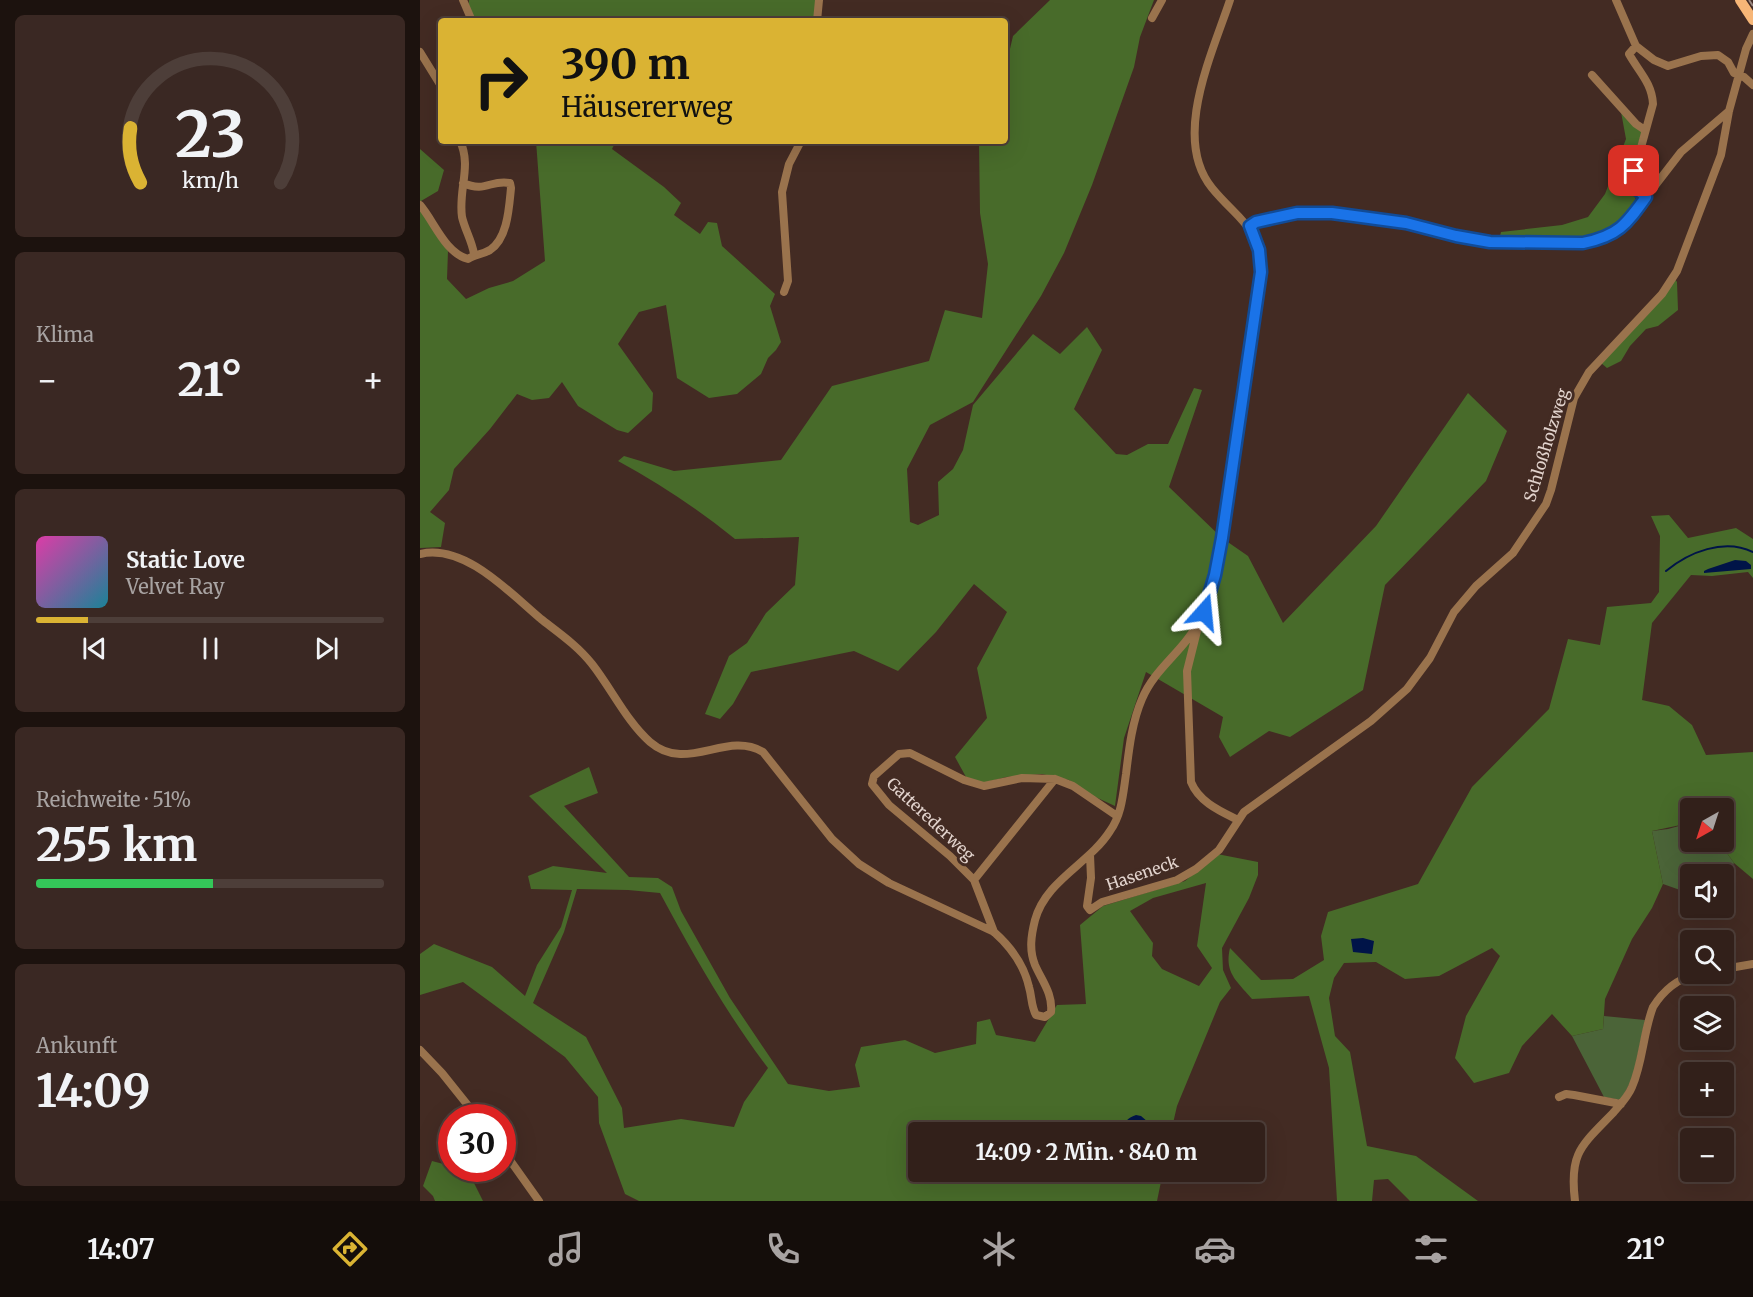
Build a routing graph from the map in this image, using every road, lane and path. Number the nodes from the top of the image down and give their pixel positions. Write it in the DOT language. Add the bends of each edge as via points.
graph roads {
  1 [pos="463,0"];
  2 [pos="819,0"];
  3 [pos="1162,0"];
  4 [pos="1230,0"];
  5 [pos="1616,0"];
  6 [pos="1740,0"];
  7 [pos="471,18"];
  8 [pos="817,18"];
  9 [pos="1152,18"];
  10 [pos="1753,20"];
  11 [pos="1753,34"];
  12 [pos="1636,46"];
  13 [pos="420,52"];
  14 [pos="1592,75"];
  15 [pos="1739,75"];
  16 [pos="438,81"];
  17 [pos="1753,85"];
  18 [pos="1729,111"];
  19 [pos="1645,129"];
  20 [pos="461,144"];
  21 [pos="799,144"];
  22 [pos="463,183"];
  23 [pos="1646,197"];
  24 [pos="420,205"];
  25 [pos="1250,226"];
  26 [pos="474,254"];
  27 [pos="784,292"];
  28 [pos="420,554"];
  29 [pos="1200,621"];
  30 [pos="1055,779"];
  31 [pos="1118,816"];
  32 [pos="1238,820"];
  33 [pos="1090,855"];
  34 [pos="974,880"];
  35 [pos="994,932"];
  36 [pos="1753,964"];
  37 [pos="1734,967"];
  38 [pos="1680,980"];
  39 [pos="420,1050"];
  40 [pos="1559,1097"];
  41 [pos="467,1104"];
  42 [pos="1621,1104"];
  43 [pos="516,1169"];
  44 [pos="539,1201"];
  45 [pos="1575,1201"];
  1 -- 7 [label="street"];
  2 -- 8 [label="street"];
  3 -- 9 [label="street"];
  4 -- 25 [label="street" via="1199,95 1196,148 1205,178"];
  5 -- 12 [label="street"];
  6 -- 10 [label="main road"];
  11 -- 15 [label="street, Schloßholzweg"];
  12 -- 15 [label="street" via="1668,66 1718,55"];
  12 -- 19 [label="street" via="1629,54 1653,96"];
  13 -- 16 [label="street"];
  14 -- 19 [label="street"];
  15 -- 17 [label="street"];
  15 -- 18 [label="street, Schloßholzweg"];
  18 -- 23 [label="street" via="1681,152"];
  18 -- 32 [label="street, Schloßholzweg" via="1719,164 1677,272 1579,387 1551,490 1521,543 1465,598 1430,658 1395,701 1258,801"];
  19 -- 23 [label="street" via="1632,180 1635,189"];
  20 -- 22 [label="street" via="466,157"];
  21 -- 27 [label="street" via="782,192 788,281"];
  22 -- 26 [label="street" via="462,217"];
  22 -- 26 [label="street" via="477,188 506,182 511,188 507,220 500,237 492,249"];
  23 -- 25 [label="street" via="1623,227 1583,243 1490,242 1406,223 1322,212 1297,213"];
  24 -- 26 [label="street" via="451,248 464,258"];
  25 -- 29 [label="street" via="1259,250 1259,291 1222,538 1210,596"];
  28 -- 35 [label="street" via="450,555 490,577 593,665 642,734 659,748 684,754 738,745 758,748 831,839 859,864 883,880"];
  29 -- 31 [label="street" via="1156,674 1143,698 1134,725"];
  29 -- 32 [label="street" via="1187,663 1191,782 1204,800"];
  30 -- 31 [label="street, Gatterederweg" via="1073,786"];
  30 -- 34 [label="street"];
  30 -- 34 [label="street, Gatterederweg" via="1022,778 984,786 910,753 900,754 874,776 872,784 889,805"];
  31 -- 33 [label="street"];
  32 -- 33 [label="street, Haseneck" via="1219,850 1178,880 1102,902 1090,910"];
  33 -- 35 [label="street" via="1057,884 1036,918 1031,950 1051,1000 1051,1012 1045,1017 1036,1015 1026,974 1010,948"];
  34 -- 35 [label="street, Gatterederweg"];
  36 -- 37 [label="street"];
  38 -- 42 [label="street" via="1653,1006 1636,1076"];
  39 -- 41 [label="street"];
  40 -- 42 [label="street" via="1566,1094"];
  42 -- 45 [label="street" via="1580,1149 1572,1178"];
  43 -- 44 [label="street"];
}
